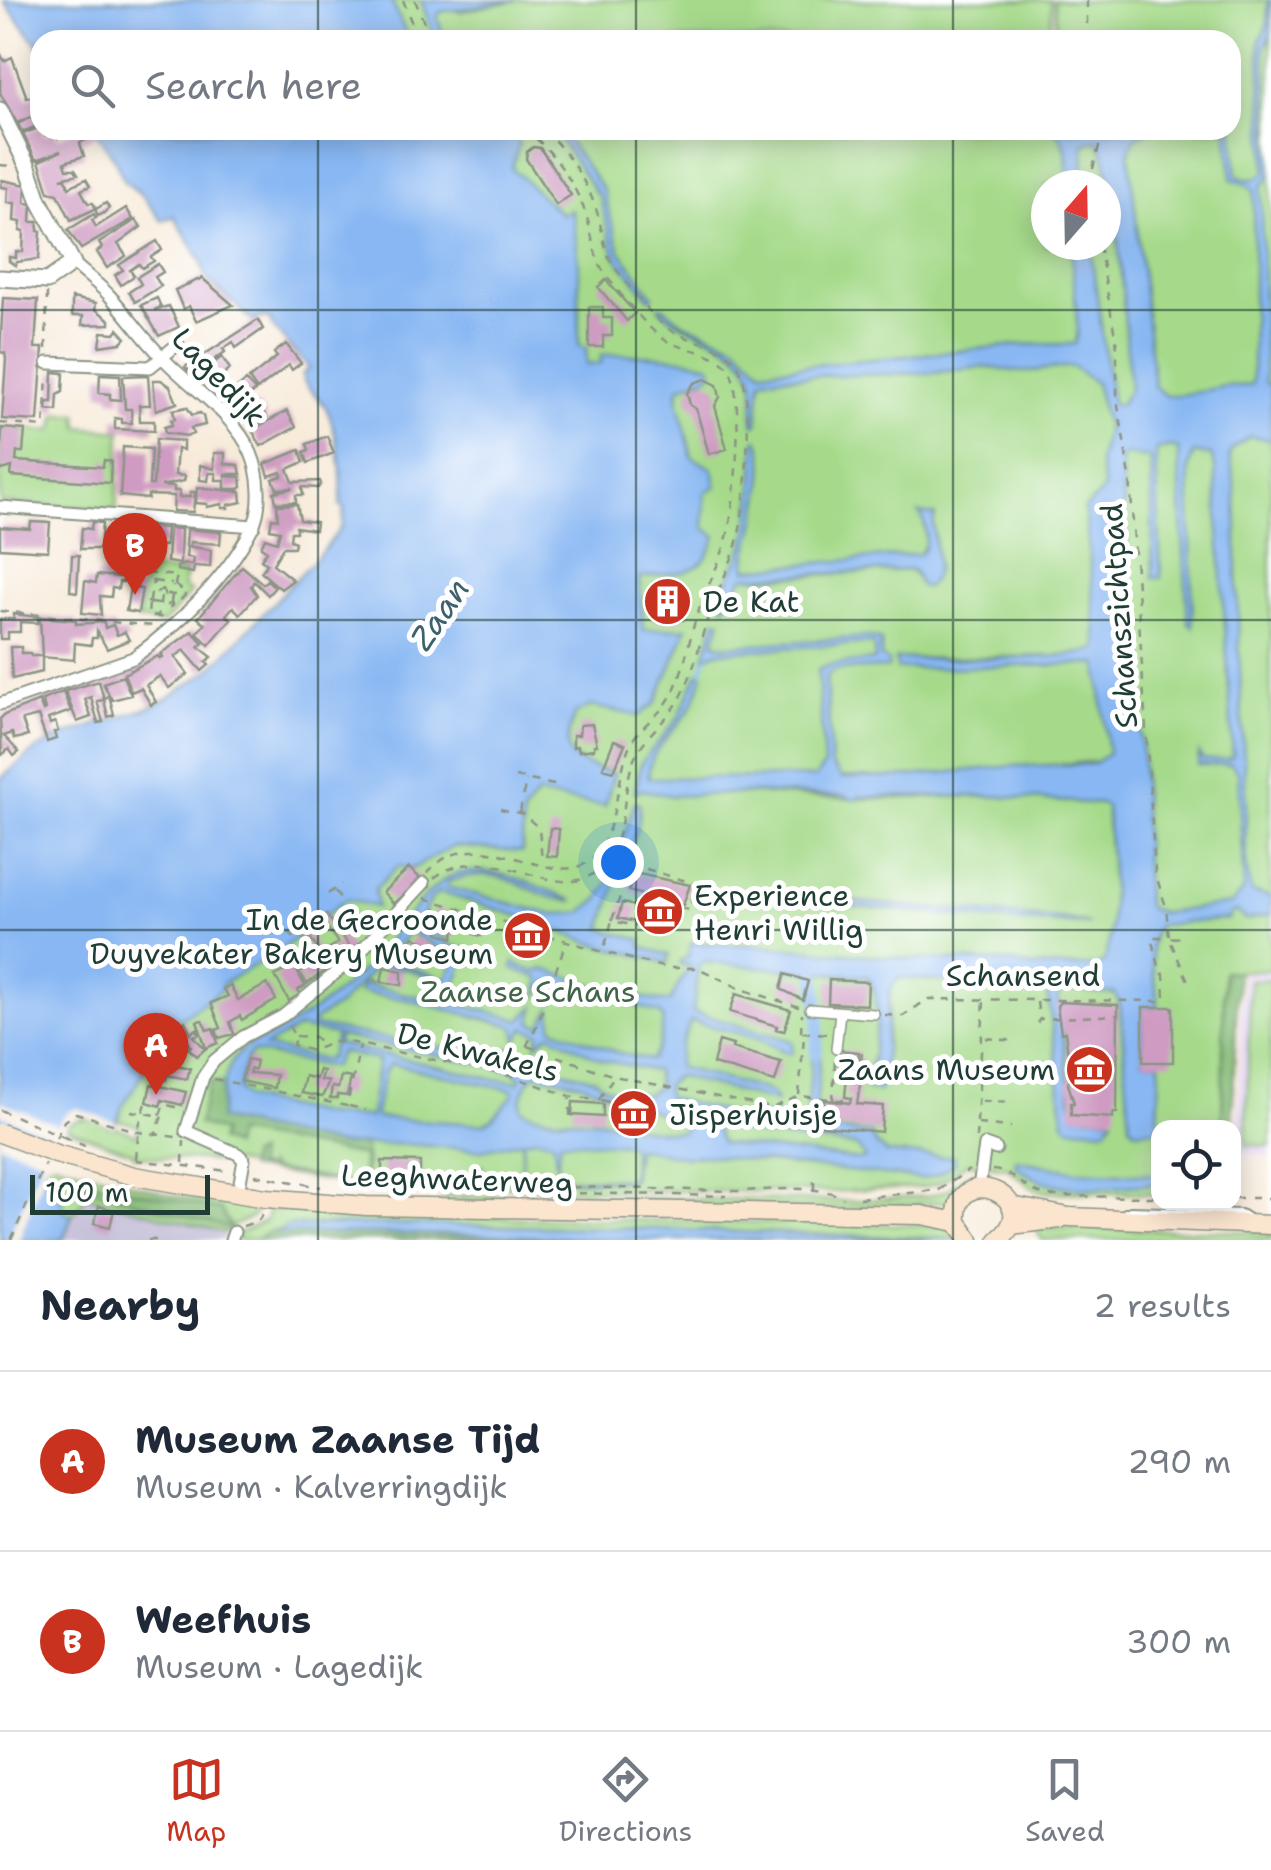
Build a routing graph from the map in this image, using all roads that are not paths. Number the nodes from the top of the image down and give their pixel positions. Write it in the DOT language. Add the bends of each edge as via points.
graph roads {
  1 [pos="0,110"];
  2 [pos="73,264"];
  3 [pos="0,278"];
  4 [pos="178,344"];
  5 [pos="162,358"];
  6 [pos="48,363"];
  7 [pos="0,507"];
  8 [pos="254,526"];
  9 [pos="0,704"];
  10 [pos="424,883"];
  11 [pos="806,1008"];
  12 [pos="840,1012"];
  13 [pos="874,1014"];
  14 [pos="836,1050"];
  15 [pos="0,1133"];
  16 [pos="986,1145"];
  17 [pos="979,1188"];
  18 [pos="238,1193"];
  19 [pos="957,1214"];
  20 [pos="1011,1216"];
  21 [pos="1265,1225"];
  22 [pos="970,1240"];
  23 [pos="998,1240"];
  1 -- 2 [label="street, Lagedijk"];
  2 -- 3 [label="street" via="48,281"];
  2 -- 5 [label="street, Lagedijk"];
  4 -- 5 [label="street"];
  5 -- 6 [label="street" via="150,367"];
  5 -- 8 [label="street, Lagedijk" via="237,430 252,454 259,495"];
  7 -- 8 [label="street"];
  8 -- 9 [label="street" via="202,596 133,658"];
  10 -- 18 [label="street" via="356,957 283,1016 243,1036 203,1076 186,1131 244,1160"];
  11 -- 12 [label="street"];
  12 -- 13 [label="street"];
  12 -- 14 [label="street"];
  15 -- 18 [label="main road, Leeghwaterweg, bridge" via="60,1145 134,1176"];
  16 -- 17 [label="street"];
  17 -- 19 [label="main road" via="963,1197"];
  17 -- 20 [label="main road" via="995,1190"];
  18 -- 19 [label="main road, Leeghwaterweg" via="366,1206 922,1215 937,1207"];
  19 -- 22 [label="main road"];
  20 -- 21 [label="main road"];
  20 -- 23 [label="main road"];
}
